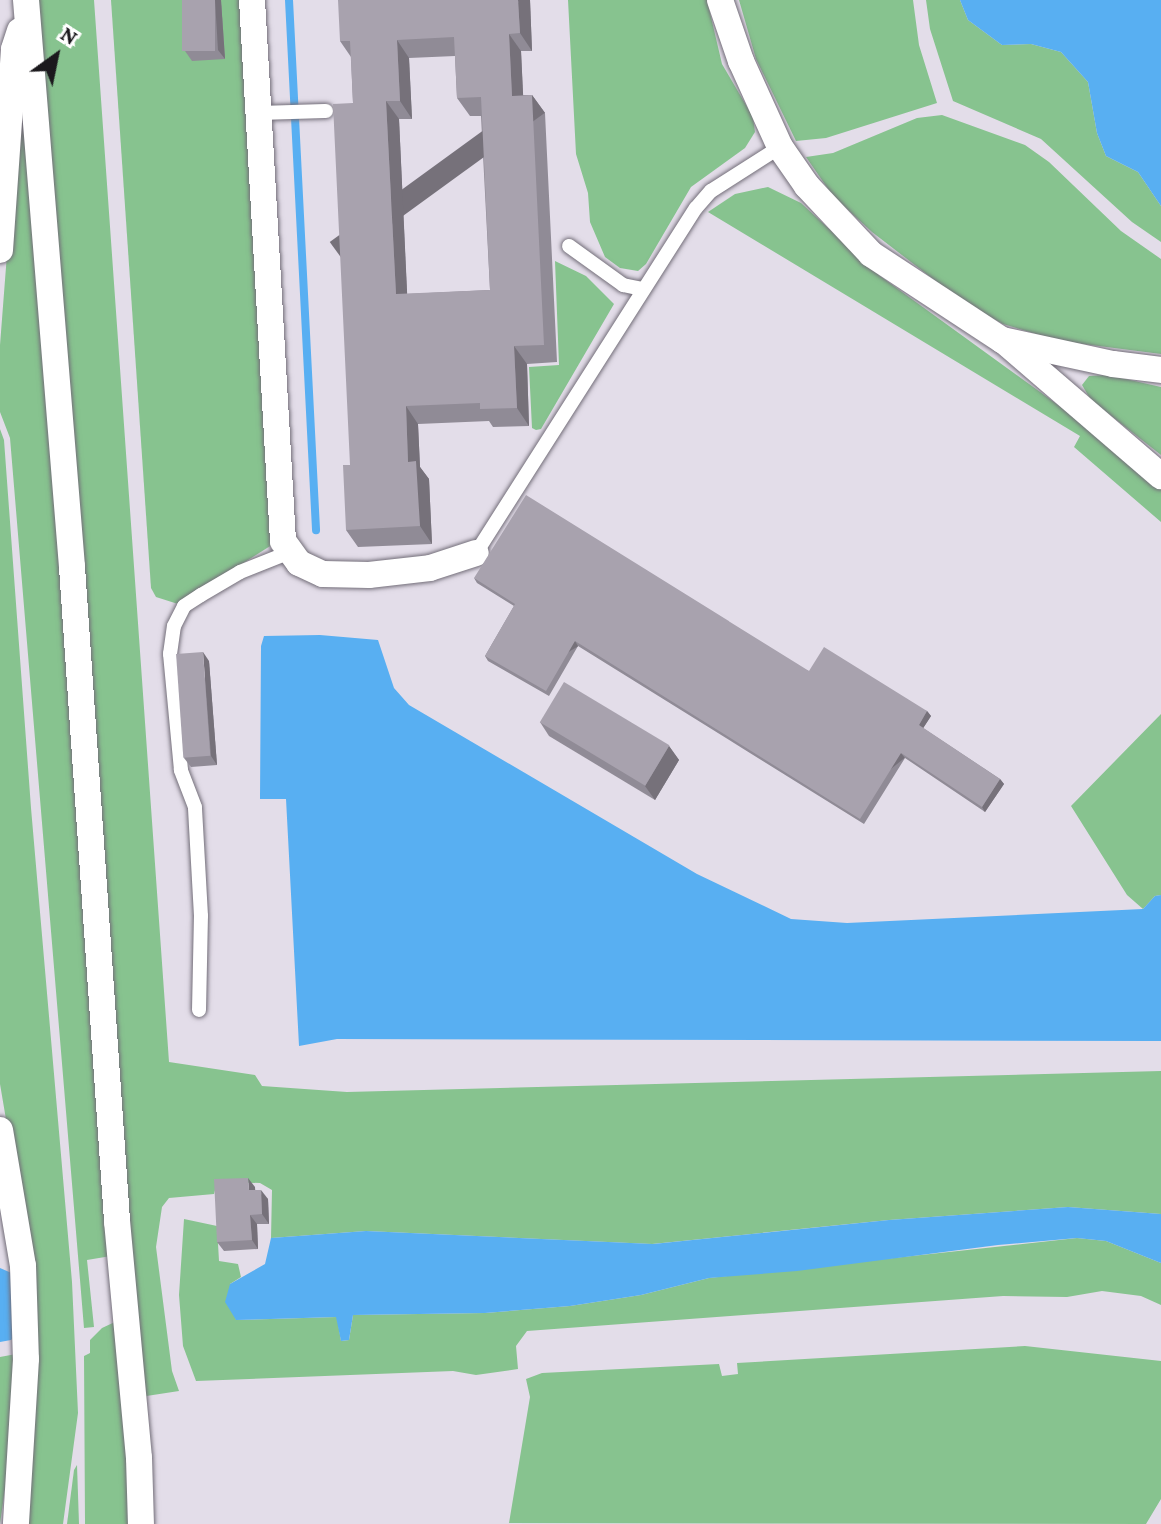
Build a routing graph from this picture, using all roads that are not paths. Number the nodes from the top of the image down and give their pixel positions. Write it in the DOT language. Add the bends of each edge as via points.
graph roads {
  1 [pos="252,0"];
  2 [pos="720,0"];
  3 [pos="27,5"];
  4 [pos="326,111"];
  5 [pos="258,113"];
  6 [pos="780,147"];
  7 [pos="569,246"];
  8 [pos="0,250"];
  9 [pos="642,289"];
  10 [pos="1002,340"];
  11 [pos="1161,370"];
  12 [pos="1161,476"];
  13 [pos="290,552"];
  14 [pos="476,553"];
  15 [pos="199,1010"];
  16 [pos="0,1130"];
  17 [pos="16,1524"];
  18 [pos="141,1524"];
  1 -- 5 [label="street"];
  2 -- 6 [label="street"];
  3 -- 8 [label="street" via="14,49"];
  3 -- 18 [label="street"];
  4 -- 5 [label="lane"];
  5 -- 13 [label="street" via="283,541"];
  6 -- 9 [label="lane" via="711,191"];
  6 -- 10 [label="street" via="807,186 871,254"];
  7 -- 9 [label="lane" via="623,285"];
  9 -- 14 [label="lane"];
  10 -- 11 [label="street"];
  10 -- 12 [label="street"];
  13 -- 14 [label="street" via="299,563 323,574 369,575 430,568"];
  13 -- 15 [label="lane" via="240,572 184,606 174,626 170,654 181,770 195,807"];
  16 -- 17 [label="street" via="23,1266 26,1374"];
}
